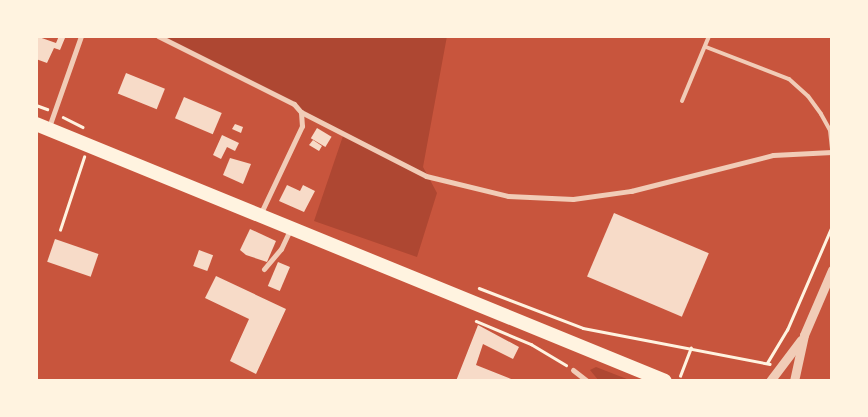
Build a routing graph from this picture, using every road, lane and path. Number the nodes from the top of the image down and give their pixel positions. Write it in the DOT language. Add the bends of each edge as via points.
graph roads {
  1 [pos="82,36"];
  2 [pos="158,36"];
  3 [pos="709,36"];
  4 [pos="706,47"];
  5 [pos="682,101"];
  6 [pos="36,105"];
  7 [pos="301,112"];
  8 [pos="55,113"];
  9 [pos="42,126"];
  10 [pos="91,131"];
  11 [pos="88,146"];
  12 [pos="832,151"];
  13 [pos="259,216"];
  14 [pos="832,226"];
  15 [pos="291,229"];
  16 [pos="60,230"];
  17 [pos="264,269"];
  18 [pos="832,270"];
  19 [pos="477,288"];
  20 [pos="476,321"];
  21 [pos="804,335"];
  22 [pos="691,348"];
  23 [pos="767,363"];
  24 [pos="780,367"];
  25 [pos="573,370"];
  26 [pos="680,376"];
  27 [pos="587,381"];
  28 [pos="593,381"];
  29 [pos="608,381"];
  30 [pos="665,381"];
  31 [pos="770,381"];
  32 [pos="794,381"];
  1 -- 8 [label="street"];
  2 -- 7 [label="street" via="294,104"];
  3 -- 4 [label="lane"];
  4 -- 5 [label="lane"];
  4 -- 12 [label="lane" via="790,79 821,114 830,130"];
  6 -- 8 [label="path"];
  7 -- 12 [label="street" via="426,176 508,196 573,199 631,191 773,155"];
  7 -- 13 [label="street" via="302,126"];
  8 -- 9 [label="street"];
  8 -- 10 [label="path"];
  9 -- 11 [label="highway"];
  11 -- 13 [label="highway"];
  11 -- 16 [label="path"];
  13 -- 15 [label="highway"];
  14 -- 23 [label="path" via="786,330"];
  15 -- 17 [label="street" via="281,249"];
  15 -- 30 [label="highway"];
  18 -- 21 [label="street"];
  19 -- 22 [label="path" via="583,328"];
  20 -- 25 [label="path" via="531,344"];
  21 -- 24 [label="street"];
  21 -- 32 [label="street"];
  22 -- 23 [label="path"];
  22 -- 26 [label="path"];
  23 -- 24 [label="path"];
  24 -- 31 [label="street"];
  25 -- 27 [label="street"];
  28 -- 29 [label="path"];
}
